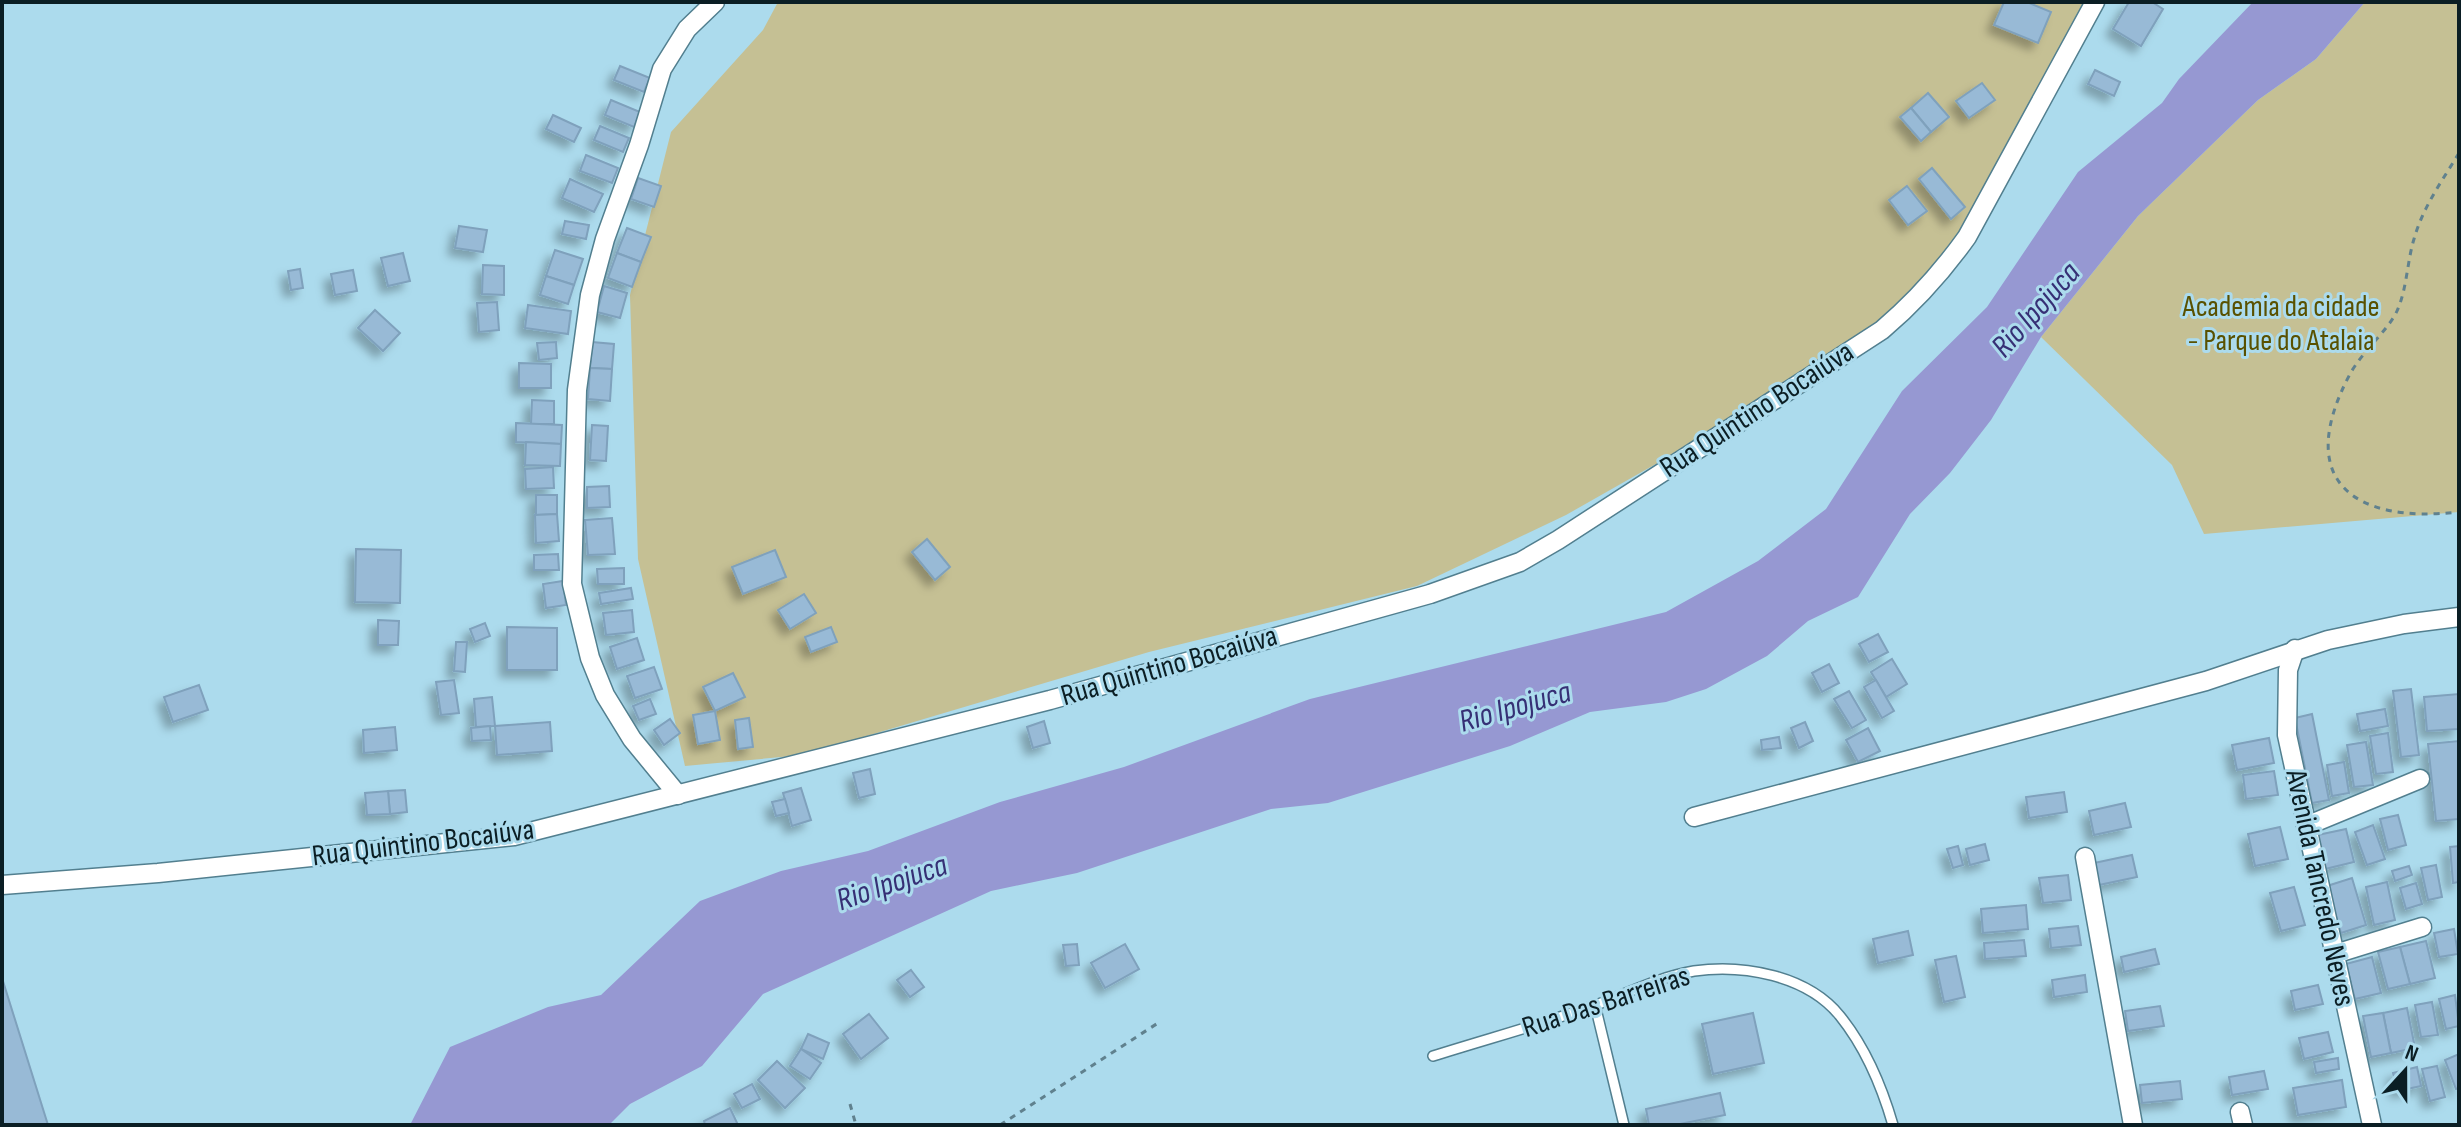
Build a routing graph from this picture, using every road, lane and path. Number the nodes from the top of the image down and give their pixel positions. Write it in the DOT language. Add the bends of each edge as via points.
graph roads {
  1 [pos="715,2"];
  2 [pos="2095,2"];
  3 [pos="2459,153"];
  4 [pos="2459,512"];
  5 [pos="2459,617"];
  6 [pos="2295,649"];
  7 [pos="2420,779"];
  8 [pos="678,795"];
  9 [pos="1694,817"];
  10 [pos="2306,826"];
  11 [pos="2085,857"];
  12 [pos="2,885"];
  13 [pos="2422,927"];
  14 [pos="2335,954"];
  15 [pos="1595,1005"];
  16 [pos="1158,1023"];
  17 [pos="1433,1056"];
  18 [pos="850,1104"];
  19 [pos="856,1125"];
  20 [pos="1000,1125"];
  21 [pos="1624,1125"];
  22 [pos="1893,1125"];
  23 [pos="2133,1125"];
  24 [pos="2372,1125"];
  1 -- 8 [label="street" via="687,29 662,69 590,295 577,390 572,584 590,658 632,739"];
  2 -- 8 [label="street, Rua Quintino Bocaiúva" via="1967,237 1916,301 1882,330 1520,562 1430,594 1050,700"];
  3 -- 4 [label="path" via="2417,229 2397,312 2351,373 2328,437 2332,472 2347,493 2364,503 2425,516"];
  5 -- 6 [label="street"];
  6 -- 9 [label="street" via="2206,681"];
  6 -- 10 [label="street, Avenida Tancredo Neves" via="2288,670 2287,735"];
  7 -- 10 [label="street"];
  8 -- 12 [label="street, Rua Quintino Bocaiúva" via="514,836"];
  10 -- 14 [label="street, Avenida Tancredo Neves"];
  11 -- 23 [label="street"];
  13 -- 14 [label="street"];
  14 -- 24 [label="street, Avenida Tancredo Neves"];
  15 -- 17 [label="lane, Rua Das Barreiras"];
  15 -- 21 [label="lane"];
  15 -- 22 [label="lane, Rua Das Barreiras" via="1693,971 1755,972 1787,981 1815,994 1839,1015 1870,1064"];
  16 -- 20 [label="path"];
  18 -- 19 [label="path"];
}
